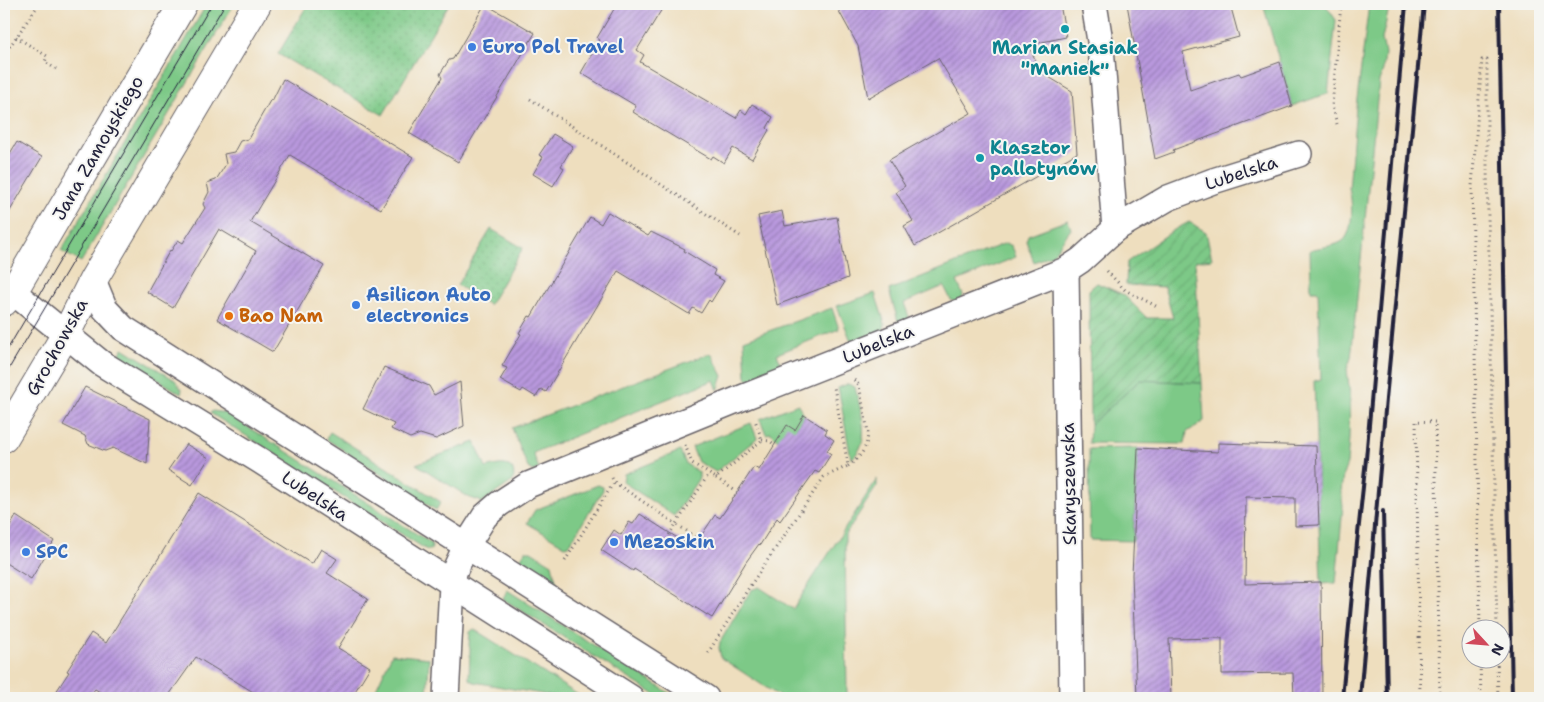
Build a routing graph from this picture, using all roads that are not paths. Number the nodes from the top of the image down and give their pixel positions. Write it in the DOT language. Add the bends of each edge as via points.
graph roads {
  1 [pos="183,4"];
  2 [pos="257,4"];
  3 [pos="1094,4"];
  4 [pos="1299,154"];
  5 [pos="1115,229"];
  6 [pos="1066,270"];
  7 [pos="93,280"];
  8 [pos="7,293"];
  9 [pos="66,334"];
  10 [pos="209,383"];
  11 [pos="188,418"];
  12 [pos="4,438"];
  13 [pos="466,546"];
  14 [pos="452,585"];
  15 [pos="1072,689"];
  16 [pos="446,698"];
  17 [pos="631,698"];
  18 [pos="706,698"];
  1 -- 8 [label="main road, Jana Zamoyskiego" via="94,156"];
  2 -- 7 [label="main road"];
  3 -- 5 [label="street" via="1101,47"];
  4 -- 5 [label="street, Lubelska" via="1168,198"];
  5 -- 6 [label="street, Lubelska"];
  6 -- 13 [label="street, Lubelska" via="536,481 486,516"];
  6 -- 15 [label="street, Skaryszewska"];
  7 -- 9 [label="main road, Grochowska"];
  7 -- 10 [label="street" via="105,309 123,328"];
  8 -- 9 [label="street, Lubelska"];
  9 -- 11 [label="street, Lubelska" via="101,363"];
  9 -- 12 [label="main road, Grochowska"];
  10 -- 11 [label="street"];
  10 -- 13 [label="street"];
  11 -- 14 [label="street, Lubelska"];
  13 -- 14 [label="street, Lubelska" via="454,572"];
  13 -- 18 [label="street"];
  14 -- 16 [label="street, Lubelska"];
  14 -- 17 [label="street, Lubelska"];
}
